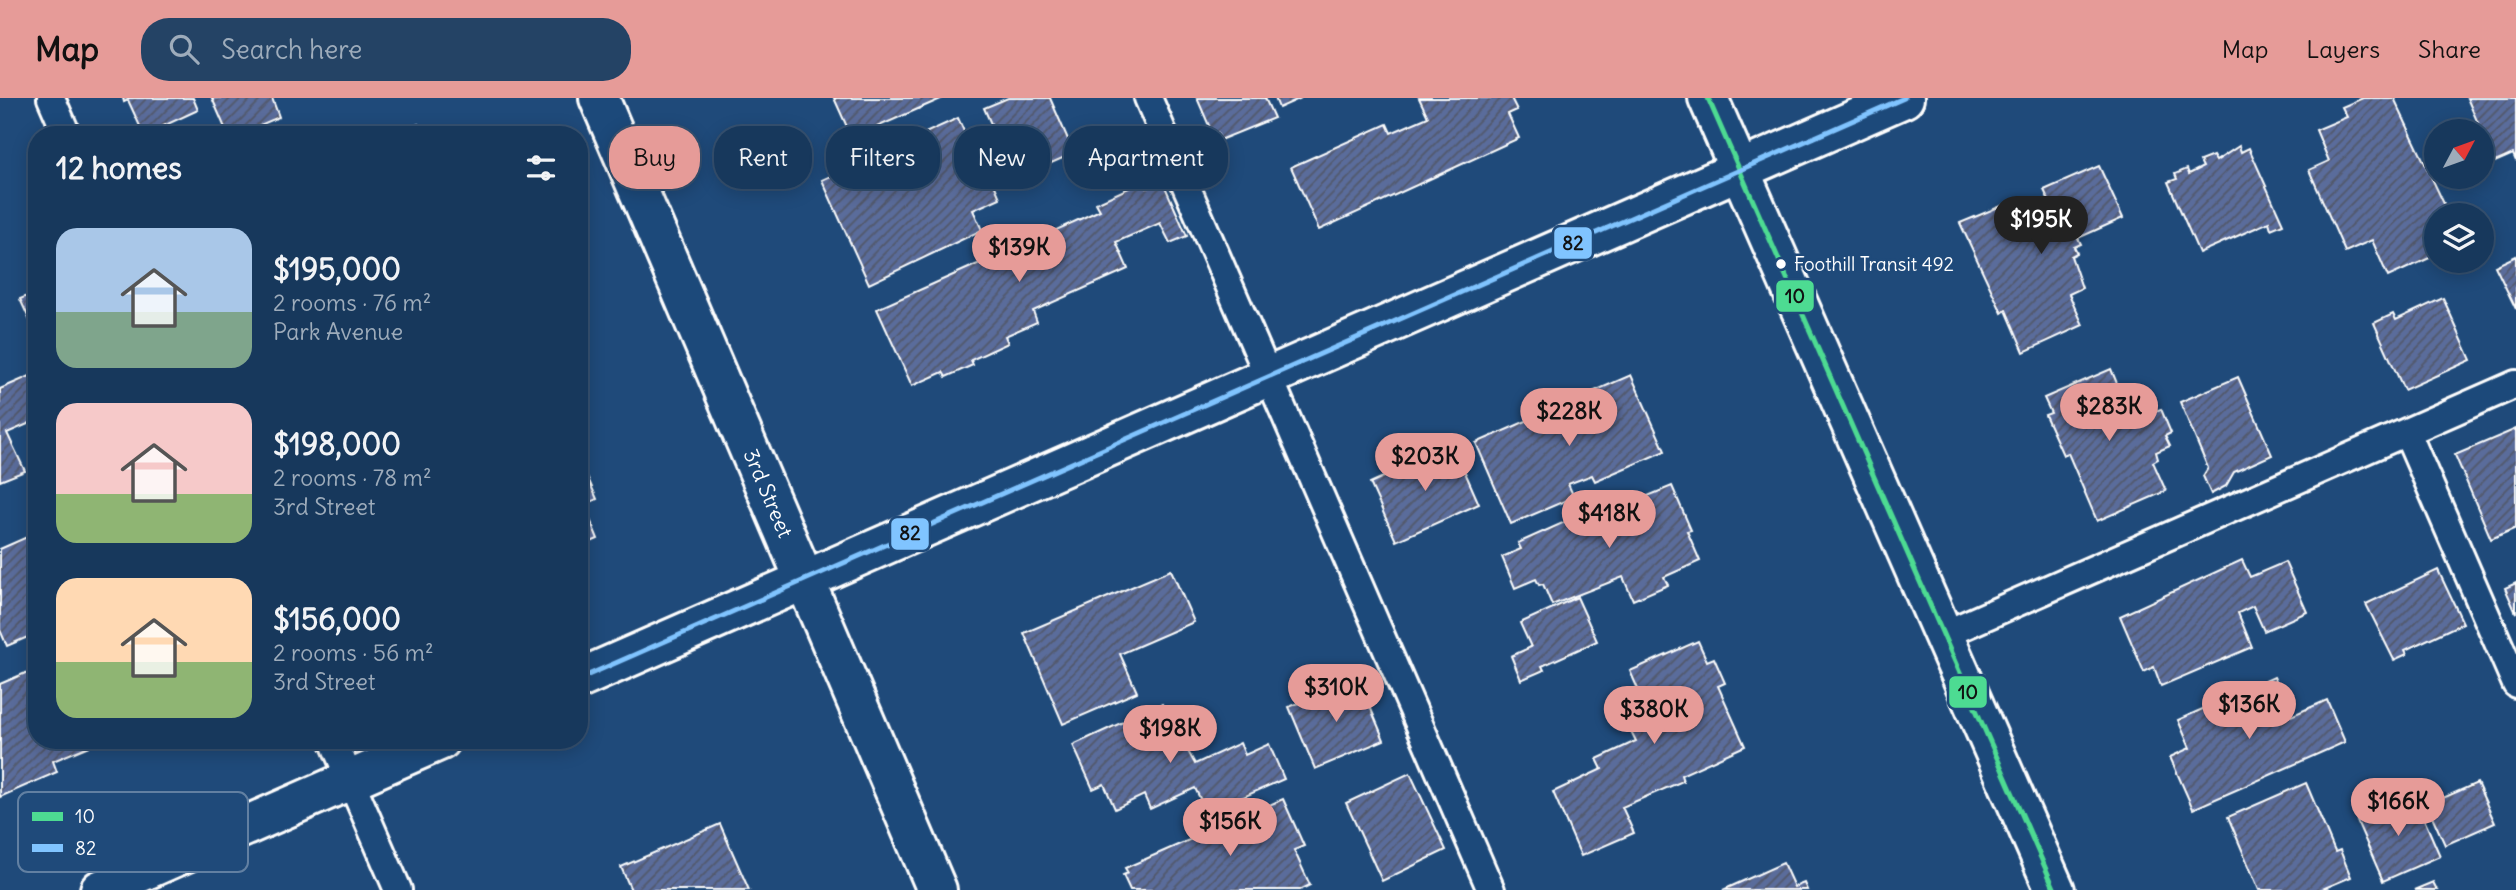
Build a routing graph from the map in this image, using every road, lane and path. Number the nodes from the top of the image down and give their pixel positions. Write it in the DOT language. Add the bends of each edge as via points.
graph roads {
  1 [pos="51,98"];
  2 [pos="598,98"];
  3 [pos="1148,98"];
  4 [pos="1708,98"];
  5 [pos="1904,98"];
  6 [pos="63,126"];
  7 [pos="1738,168"];
  8 [pos="1269,376"];
  9 [pos="2516,384"];
  10 [pos="2407,433"];
  11 [pos="805,580"];
  12 [pos="1945,634"];
  13 [pos="588,675"];
  14 [pos="2516,684"];
  15 [pos="337,749"];
  16 [pos="421,749"];
  17 [pos="350,780"];
  18 [pos="248,825"];
  19 [pos="141,872"];
  20 [pos="100,890"];
  21 [pos="398,890"];
  22 [pos="937,890"];
  23 [pos="1492,890"];
  24 [pos="2055,890"];
  1 -- 6 [label="lane"];
  2 -- 11 [label="street, 3rd Street"];
  3 -- 8 [label="lane"];
  4 -- 7 [label="street"];
  5 -- 7 [label="street"];
  7 -- 8 [label="street"];
  7 -- 12 [label="street"];
  8 -- 11 [label="street"];
  8 -- 23 [label="lane"];
  9 -- 10 [label="lane"];
  10 -- 12 [label="lane"];
  10 -- 14 [label="lane"];
  11 -- 13 [label="street"];
  11 -- 22 [label="street, 3rd Street"];
  12 -- 24 [label="street"];
  15 -- 17 [label="lane"];
  16 -- 17 [label="street"];
  17 -- 18 [label="street"];
  17 -- 21 [label="lane"];
  19 -- 20 [label="street"];
}
